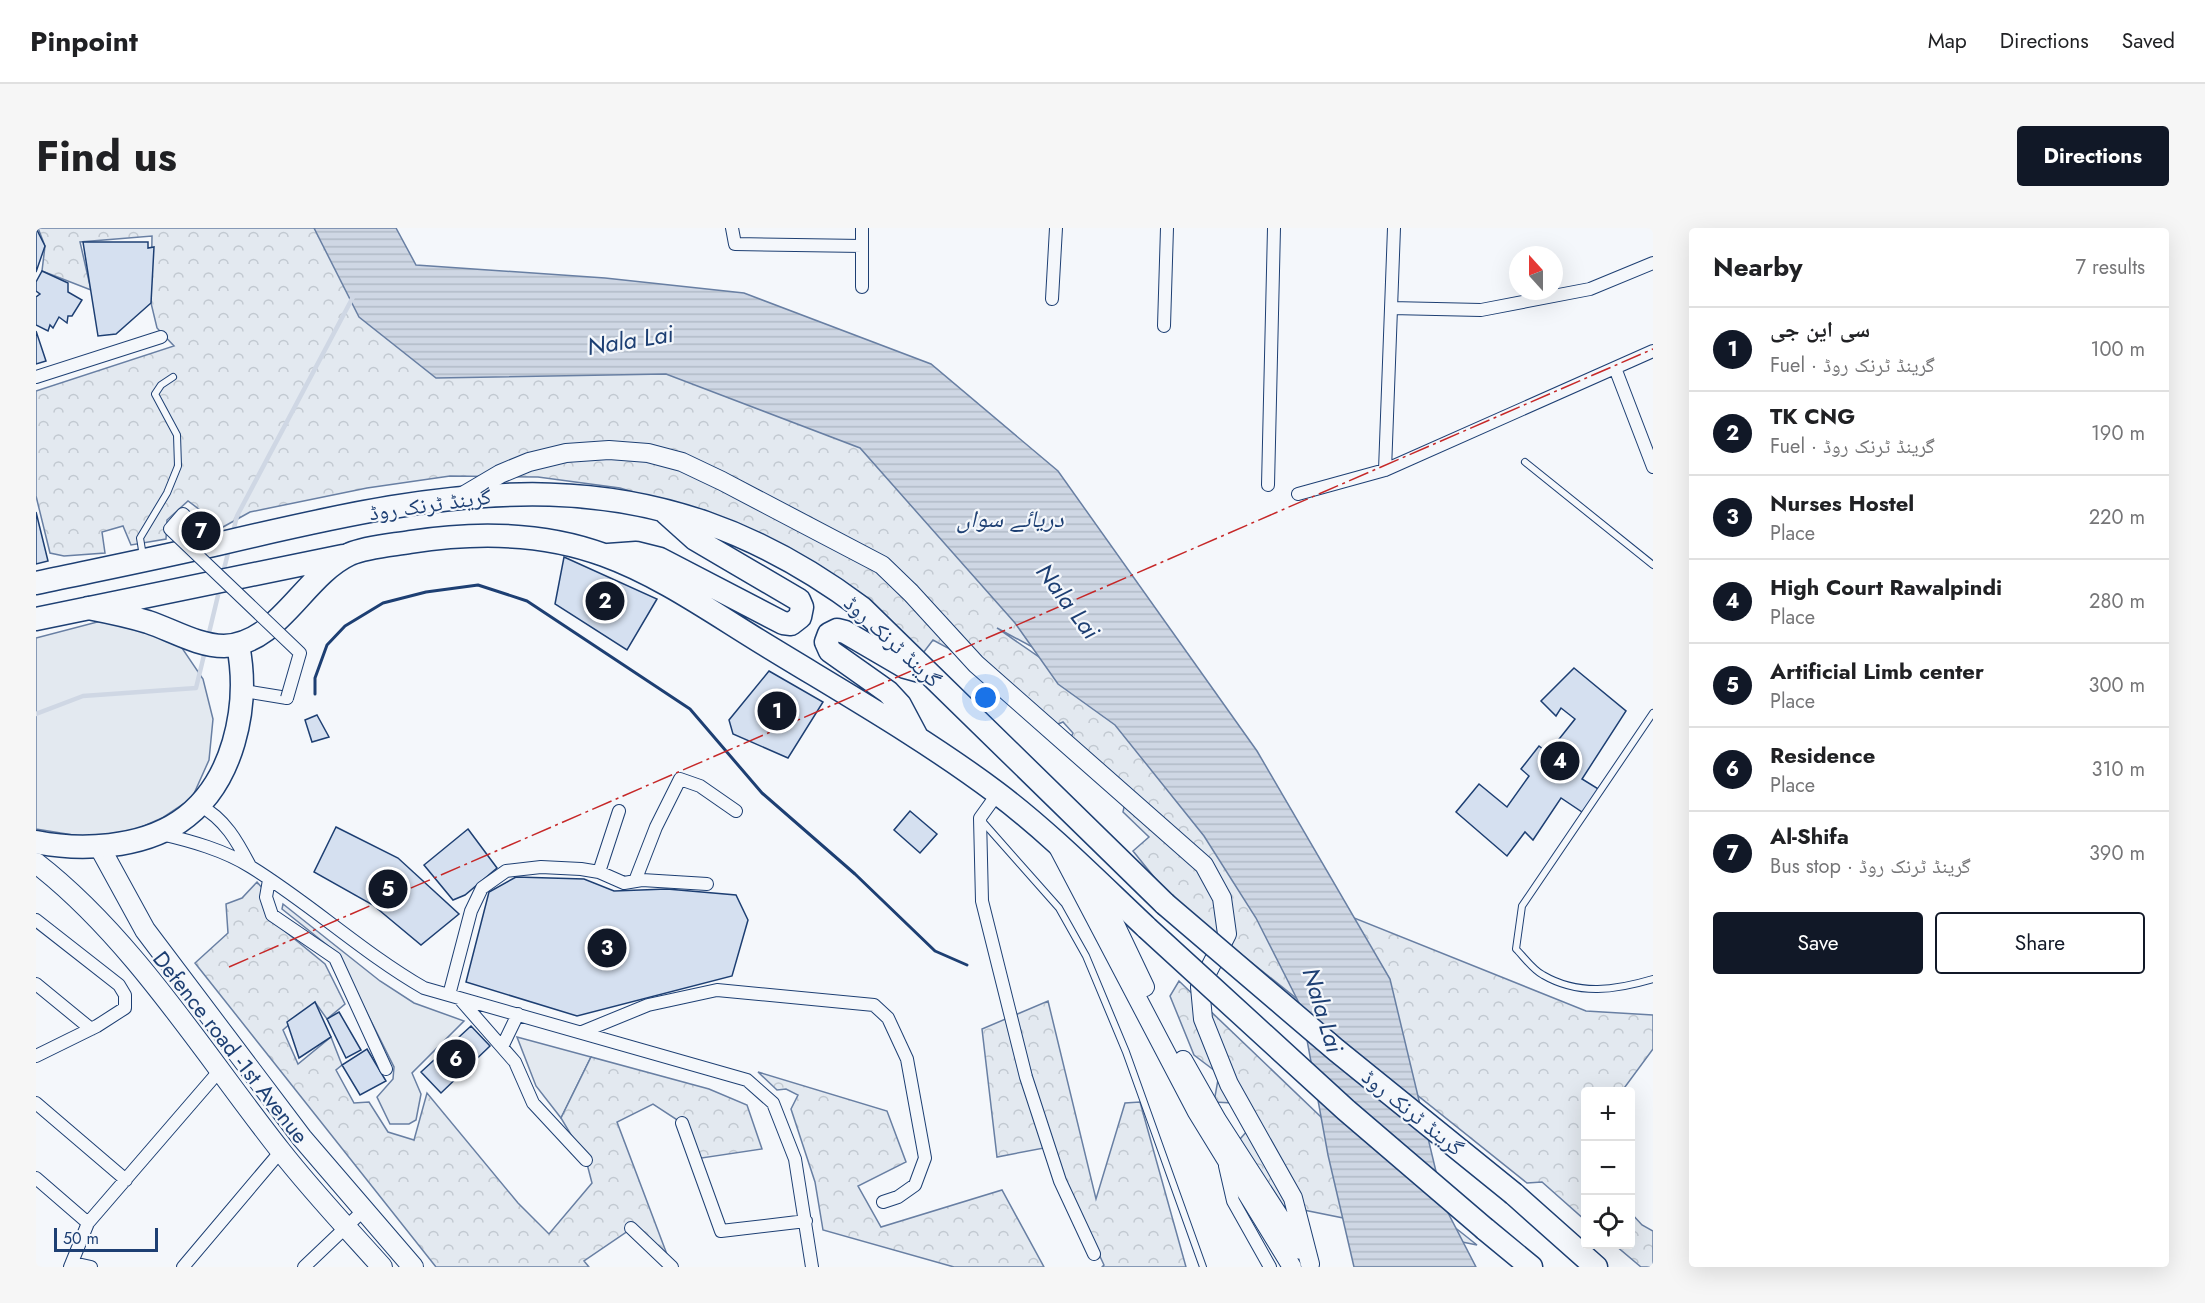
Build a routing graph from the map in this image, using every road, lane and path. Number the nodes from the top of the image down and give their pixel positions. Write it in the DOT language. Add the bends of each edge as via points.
graph roads {
  1 [pos="732,228"];
  2 [pos="862,228"];
  3 [pos="1056,228"];
  4 [pos="1167,228"];
  5 [pos="1274,228"];
  6 [pos="1394,228"];
  7 [pos="862,246"];
  8 [pos="1653,263"];
  9 [pos="862,286"];
  10 [pos="1052,299"];
  11 [pos="1391,308"];
  12 [pos="1164,326"];
  13 [pos="161,337"];
  14 [pos="1653,351"];
  15 [pos="1615,368"];
  16 [pos="36,376"];
  17 [pos="174,377"];
  18 [pos="1525,462"];
  19 [pos="1653,467"];
  20 [pos="1385,470"];
  21 [pos="1268,485"];
  22 [pos="1298,494"];
  23 [pos="461,497"];
  24 [pos="663,510"];
  25 [pos="209,546"];
  26 [pos="350,554"];
  27 [pos="605,555"];
  28 [pos="143,560"];
  29 [pos="1653,565"];
  30 [pos="36,583"];
  31 [pos="88,608"];
  32 [pos="36,619"];
  33 [pos="238,645"];
  34 [pos="930,674"];
  35 [pos="244,691"];
  36 [pos="1653,713"];
  37 [pos="918,738"];
  38 [pos="998,793"];
  39 [pos="200,805"];
  40 [pos="619,811"];
  41 [pos="736,811"];
  42 [pos="980,818"];
  43 [pos="158,833"];
  44 [pos="36,842"];
  45 [pos="1056,842"];
  46 [pos="99,846"];
  47 [pos="36,863"];
  48 [pos="250,866"];
  49 [pos="599,872"];
  50 [pos="1093,877"];
  51 [pos="269,880"];
  52 [pos="635,881"];
  53 [pos="707,884"];
  54 [pos="36,920"];
  55 [pos="1653,979"];
  56 [pos="36,984"];
  57 [pos="454,996"];
  58 [pos="518,1014"];
  59 [pos="91,1029"];
  60 [pos="582,1032"];
  61 [pos="503,1046"];
  62 [pos="36,1056"];
  63 [pos="386,1069"];
  64 [pos="220,1070"];
  65 [pos="36,1103"];
  66 [pos="682,1123"];
  67 [pos="281,1151"];
  68 [pos="1222,1153"];
  69 [pos="585,1160"];
  70 [pos="36,1178"];
  71 [pos="126,1180"];
  72 [pos="883,1202"];
  73 [pos="364,1210"];
  74 [pos="806,1221"];
  75 [pos="88,1223"];
  76 [pos="346,1226"];
  77 [pos="631,1228"];
  78 [pos="1094,1254"];
  79 [pos="80,1266"];
  80 [pos="1304,1266"];
  81 [pos="183,1267"];
  82 [pos="304,1267"];
  83 [pos="382,1267"];
  84 [pos="413,1267"];
  85 [pos="672,1267"];
  86 [pos="812,1267"];
  87 [pos="1203,1267"];
  88 [pos="1270,1267"];
  89 [pos="1531,1267"];
  90 [pos="1596,1267"];
  1 -- 7 [label="street" via="735,244"];
  2 -- 7 [label="street"];
  3 -- 10 [label="street"];
  4 -- 12 [label="street"];
  5 -- 21 [label="street"];
  6 -- 11 [label="street"];
  7 -- 9 [label="street"];
  8 -- 11 [label="street" via="1590,289 1482,310"];
  11 -- 20 [label="street"];
  13 -- 16 [label="street"];
  14 -- 15 [label="street"];
  15 -- 19 [label="street"];
  15 -- 20 [label="street"];
  17 -- 28 [label="lane" via="155,394 177,435 178,466 140,538"];
  18 -- 29 [label="lane"];
  20 -- 22 [label="street"];
  23 -- 24 [label="highway, گرینڈ ٹرنک روڈ" via="575,495"];
  23 -- 25 [label="highway, گرینڈ ٹرنک روڈ" via="337,518"];
  23 -- 80 [label="main road" via="500,474 566,453 648,453 682,462 722,481 882,565 976,664 1204,865 1222,898 1227,934 1200,987 1203,1019 1229,1084 1293,1198"];
  24 -- 27 [label="highway" via="694,539 799,600 800,617 791,624 783,624 660,560 636,553"];
  24 -- 34 [label="highway, گرینڈ ٹرنک روڈ" via="746,538 828,583 862,608"];
  25 -- 28 [label="highway, گرینڈ ٹرنک روڈ"];
  25 -- 35 [label="street, bridge" via="178,527 187,518 183,514 170,528 300,653 287,698"];
  26 -- 27 [label="highway, گرینڈ ٹرنک روڈ" via="462,536 511,536"];
  26 -- 31 [label="highway, گرینڈ ٹرنک روڈ"];
  26 -- 33 [label="highway, گرینڈ ٹرنک روڈ" via="315,580 268,628"];
  27 -- 37 [label="highway, گرینڈ ٹرنک روڈ" via="695,602"];
  28 -- 30 [label="highway, گرینڈ ٹرنک روڈ"];
  31 -- 32 [label="highway, گرینڈ ٹرنک روڈ"];
  31 -- 33 [label="highway, گرینڈ ٹرنک روڈ" via="126,615 220,646"];
  33 -- 35 [label="highway"];
  34 -- 37 [label="highway" via="905,667 845,632 829,634 826,642 830,651 888,692"];
  34 -- 90 [label="highway, گرینڈ ٹرنک روڈ, bridge" via="1166,904"];
  35 -- 39 [label="highway" via="239,726 225,764"];
  36 -- 55 [label="lane" via="1522,906 1516,949 1542,975 1584,990 1618,989"];
  37 -- 38 [label="highway, گرینڈ ٹرنک روڈ"];
  38 -- 42 [label="street"];
  38 -- 45 [label="highway, گرینڈ ٹرنک روڈ"];
  39 -- 43 [label="highway"];
  39 -- 48 [label="street" via="227,826"];
  40 -- 49 [label="street"];
  41 -- 52 [label="street" via="700,786 680,779"];
  42 -- 78 [label="street" via="982,901 1026,1077 1060,1181"];
  42 -- 87 [label="lane" via="1059,908 1086,956 1126,1052"];
  43 -- 46 [label="highway"];
  43 -- 48 [label="street" via="190,840"];
  44 -- 46 [label="highway"];
  45 -- 50 [label="highway, گرینڈ ٹرنک روڈ"];
  45 -- 68 [label="main road"];
  46 -- 73 [label="main road" via="145,930 302,1138"];
  47 -- 64 [label="main road, Defence road -1st Avenue" via="59,881 128,955"];
  48 -- 51 [label="street"];
  49 -- 52 [label="street" via="624,883"];
  49 -- 57 [label="street" via="541,867 506,871 482,888 471,911"];
  50 -- 80 [label="main road" via="1169,1036"];
  50 -- 89 [label="highway, گرینڈ ٹرنک روڈ, bridge" via="1347,1110"];
  51 -- 57 [label="street" via="397,972 424,988"];
  51 -- 63 [label="street" via="266,897 272,915 334,958"];
  52 -- 53 [label="street"];
  54 -- 59 [label="street" via="103,971 125,995 125,1008"];
  56 -- 59 [label="street"];
  57 -- 58 [label="street"];
  57 -- 61 [label="street"];
  58 -- 60 [label="street"];
  58 -- 61 [label="street"];
  59 -- 62 [label="street"];
  60 -- 72 [label="street" via="648,1005 717,990 874,1005 888,1018 907,1059 925,1158 915,1185"];
  60 -- 74 [label="street" via="747,1080 773,1103 795,1159"];
  61 -- 69 [label="street" via="515,1062 533,1102"];
  64 -- 67 [label="main road, Defence road -1st Avenue"];
  64 -- 71 [label="street"];
  65 -- 71 [label="street"];
  66 -- 74 [label="street" via="721,1231"];
  67 -- 76 [label="main road, Defence road -1st Avenue"];
  67 -- 81 [label="street"];
  68 -- 80 [label="main road"];
  68 -- 88 [label="street" via="1233,1201"];
  70 -- 75 [label="street"];
  71 -- 75 [label="street"];
  73 -- 76 [label="street"];
  73 -- 84 [label="main road"];
  74 -- 86 [label="street"];
  75 -- 79 [label="street" via="80,1239"];
  76 -- 82 [label="street"];
  76 -- 83 [label="main road, Defence road -1st Avenue"];
  77 -- 85 [label="street"];
}
